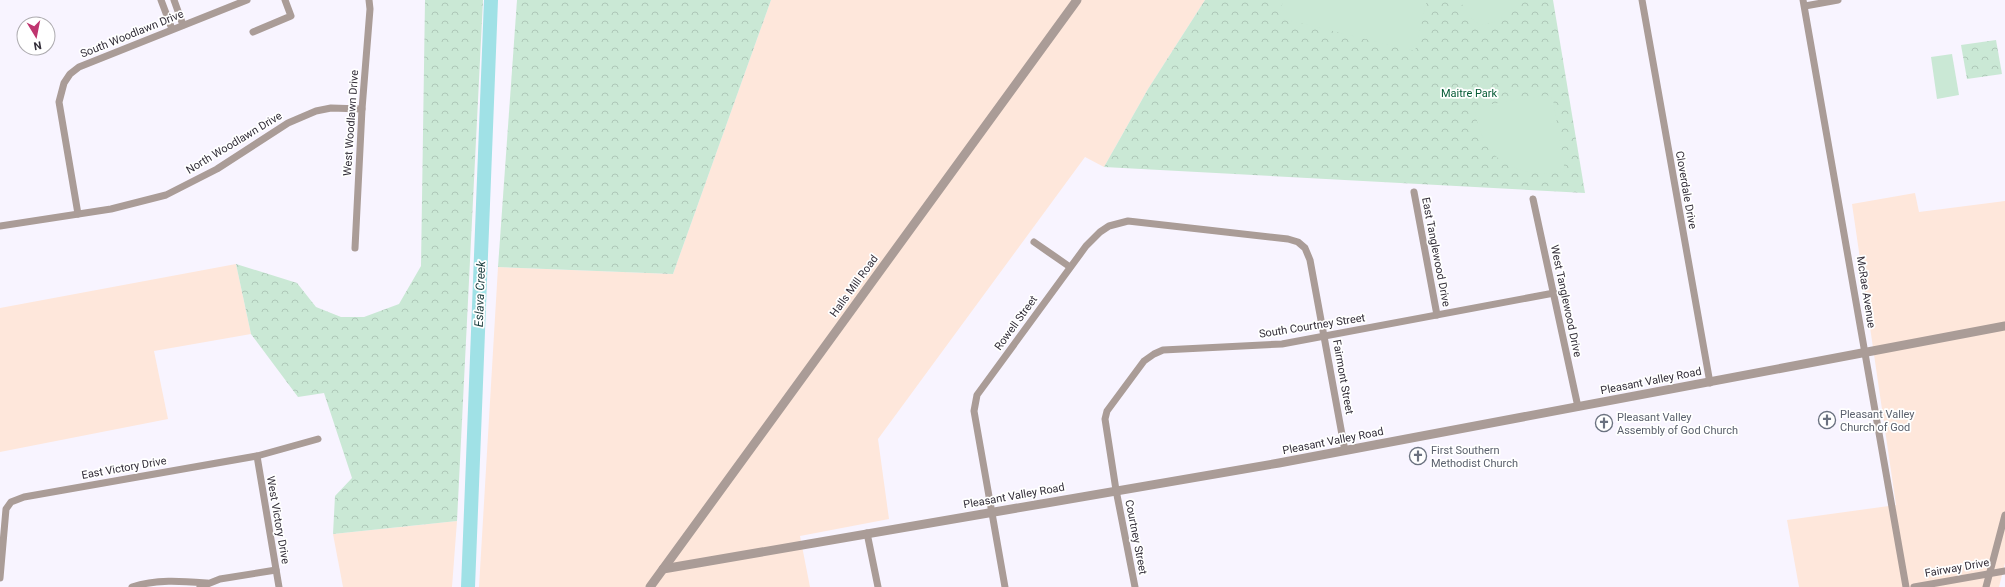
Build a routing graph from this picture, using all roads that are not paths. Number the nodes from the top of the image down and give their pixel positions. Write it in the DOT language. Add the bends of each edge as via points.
graph roads {
  1 [pos="161,0"];
  2 [pos="174,0"];
  3 [pos="248,0"];
  4 [pos="285,0"];
  5 [pos="369,0"];
  6 [pos="1077,0"];
  7 [pos="1642,0"];
  8 [pos="1838,0"];
  9 [pos="1804,3"];
  10 [pos="183,25"];
  11 [pos="172,29"];
  12 [pos="253,32"];
  13 [pos="362,108"];
  14 [pos="1414,192"];
  15 [pos="1533,199"];
  16 [pos="78,214"];
  17 [pos="0,226"];
  18 [pos="1250,234"];
  19 [pos="1034,242"];
  20 [pos="355,248"];
  21 [pos="1070,267"];
  22 [pos="1554,293"];
  23 [pos="1437,315"];
  24 [pos="2005,326"];
  25 [pos="1325,336"];
  26 [pos="1865,353"];
  27 [pos="1710,382"];
  28 [pos="1578,407"];
  29 [pos="318,439"];
  30 [pos="1345,450"];
  31 [pos="257,456"];
  32 [pos="1116,490"];
  33 [pos="991,511"];
  34 [pos="2005,515"];
  35 [pos="867,533"];
  36 [pos="663,569"];
  37 [pos="276,570"];
  38 [pos="2005,571"];
  39 [pos="1989,574"];
  40 [pos="0,578"];
  41 [pos="208,584"];
  42 [pos="132,587"];
  43 [pos="200,587"];
  44 [pos="279,587"];
  45 [pos="650,587"];
  46 [pos="878,587"];
  47 [pos="1005,587"];
  48 [pos="1135,587"];
  49 [pos="1906,587"];
  50 [pos="1914,587"];
  51 [pos="1986,587"];
  1 -- 11 [label="street"];
  2 -- 10 [label="street"];
  3 -- 10 [label="street, South Woodlawn Drive"];
  4 -- 12 [label="street" via="291,16"];
  5 -- 13 [label="street, West Woodlawn Drive"];
  6 -- 36 [label="street, Halls Mill Road"];
  7 -- 27 [label="street, Cloverdale Drive"];
  8 -- 9 [label="street"];
  9 -- 26 [label="street, McRae Avenue"];
  10 -- 11 [label="street, South Woodlawn Drive"];
  11 -- 16 [label="street, South Woodlawn Drive" via="79,67 70,74 59,102"];
  13 -- 16 [label="street, North Woodlawn Drive" via="316,111 288,123 217,169 166,195 134,204"];
  13 -- 20 [label="street, West Woodlawn Drive"];
  14 -- 23 [label="street, East Tanglewood Drive"];
  15 -- 22 [label="street, West Tanglewood Drive"];
  16 -- 17 [label="street, North Woodlawn Drive"];
  18 -- 21 [label="street, Rowell Street" via="1128,222 1108,226 1100,232"];
  18 -- 25 [label="street, Fairmont Street" via="1288,239 1306,248"];
  19 -- 21 [label="street"];
  21 -- 33 [label="street, Rowell Street" via="976,395 974,411"];
  22 -- 23 [label="street, South Courtney Street"];
  22 -- 28 [label="street, West Tanglewood Drive"];
  23 -- 25 [label="street, South Courtney Street"];
  24 -- 26 [label="street, Pleasant Valley Road"];
  25 -- 30 [label="street, Fairmont Street"];
  25 -- 32 [label="street, South Courtney Street" via="1282,344 1173,349 1154,354 1144,361 1107,411 1106,429"];
  26 -- 27 [label="street, Pleasant Valley Road"];
  26 -- 49 [label="street, McRae Avenue"];
  27 -- 28 [label="street, Pleasant Valley Road"];
  28 -- 30 [label="street, Pleasant Valley Road"];
  29 -- 31 [label="street, East Victory Drive"];
  30 -- 32 [label="street, Pleasant Valley Road"];
  31 -- 37 [label="street, West Victory Drive"];
  31 -- 40 [label="street, East Victory Drive" via="24,497 11,502 6,509"];
  32 -- 33 [label="street, Pleasant Valley Road"];
  32 -- 48 [label="street, Courtney Street"];
  33 -- 35 [label="street, Pleasant Valley Road"];
  33 -- 47 [label="street, Rowell Street"];
  34 -- 39 [label="street"];
  35 -- 36 [label="street, Pleasant Valley Road"];
  35 -- 46 [label="street"];
  36 -- 45 [label="street, Halls Mill Road"];
  37 -- 41 [label="street" via="220,579"];
  37 -- 44 [label="street, West Victory Drive"];
  38 -- 39 [label="street, Fairway Drive"];
  39 -- 50 [label="street, Fairway Drive"];
  39 -- 51 [label="street"];
  41 -- 42 [label="street" via="183,581 154,582"];
  41 -- 43 [label="street"];
}
